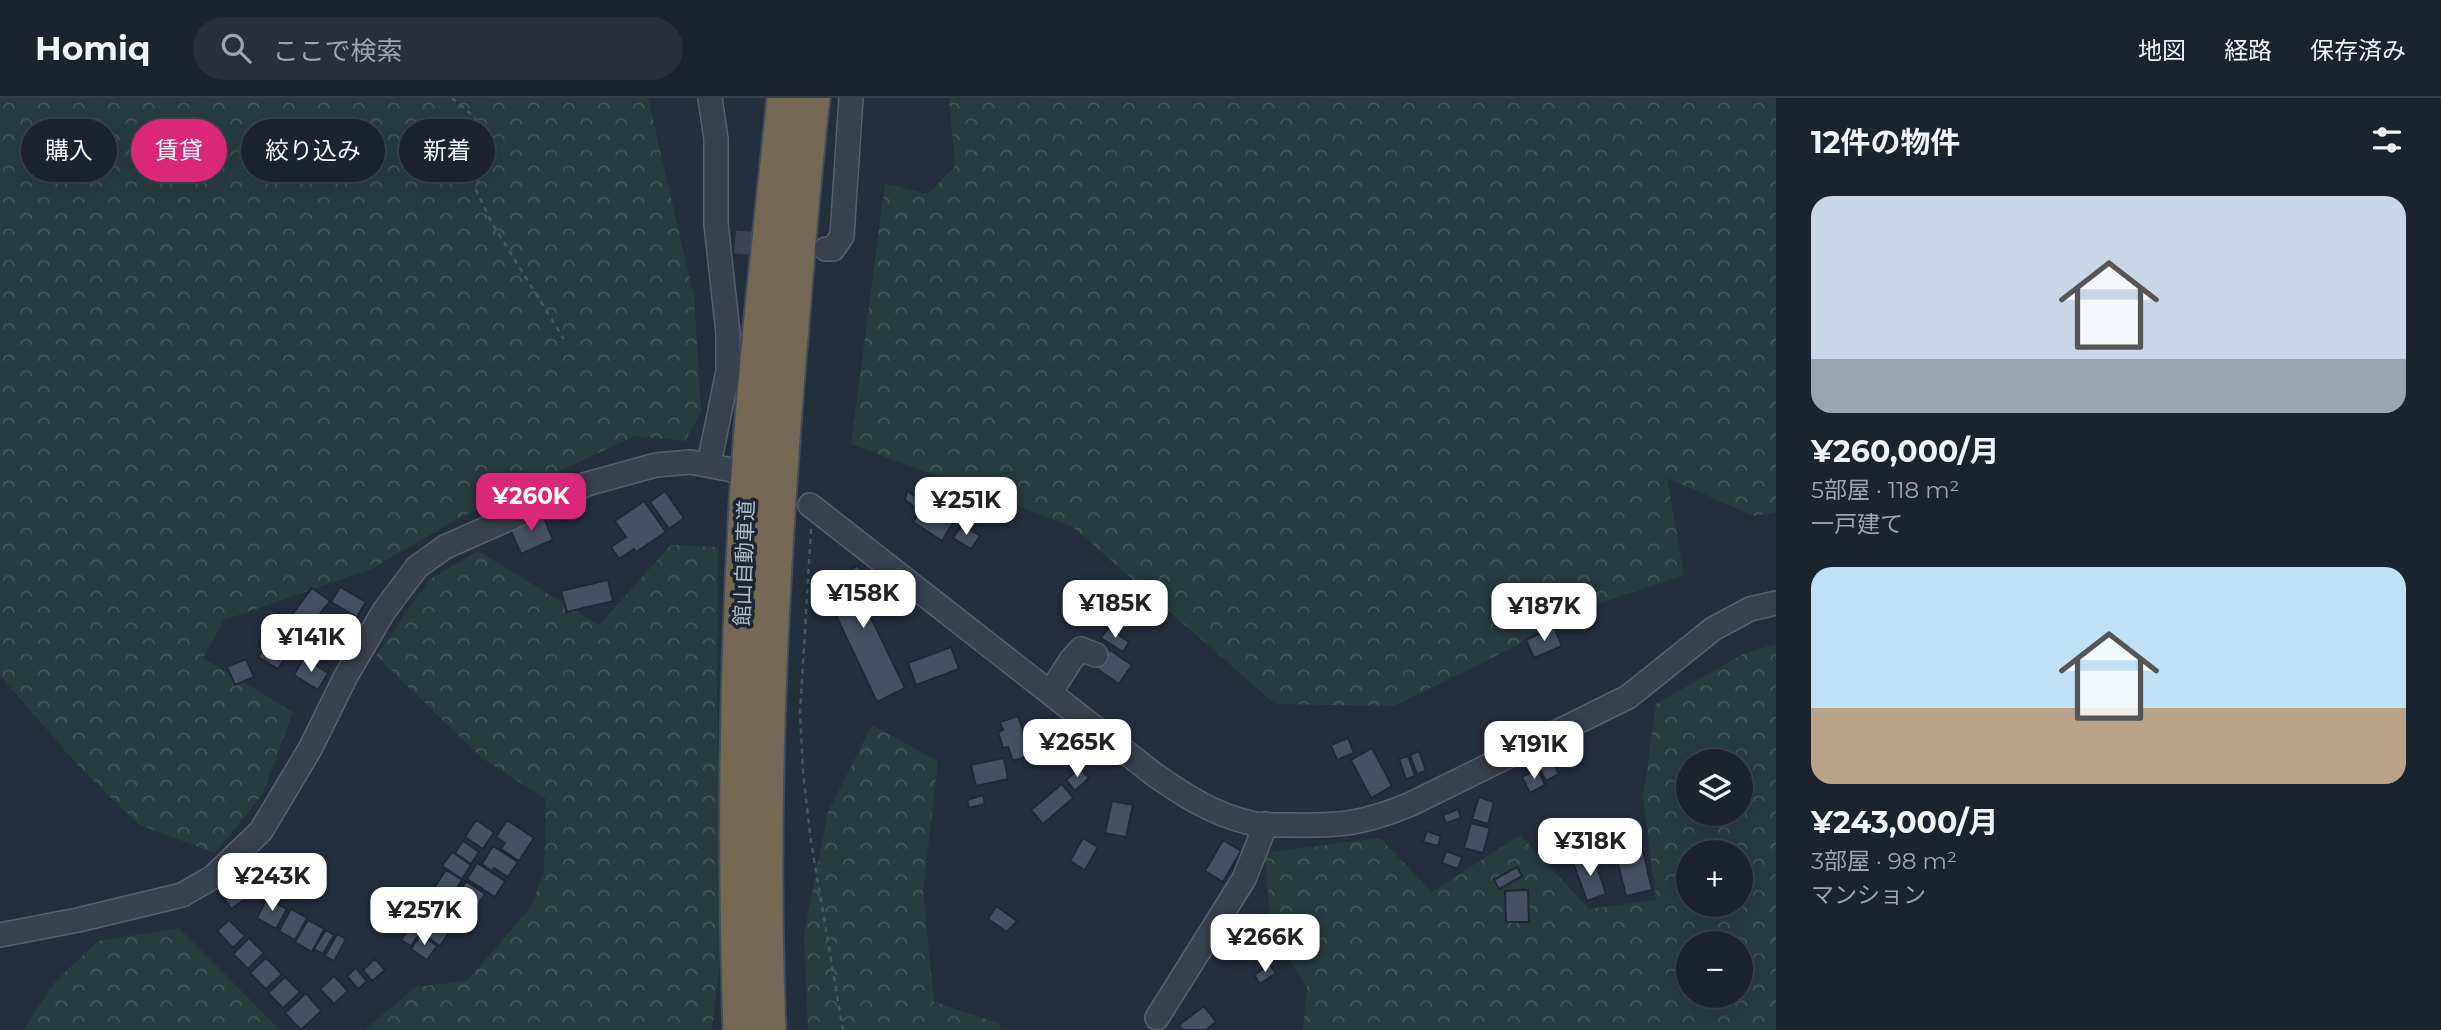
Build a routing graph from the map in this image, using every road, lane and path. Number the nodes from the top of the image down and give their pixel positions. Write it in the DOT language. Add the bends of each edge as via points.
graph roads {
  1 [pos="452,98"];
  2 [pos="710,98"];
  3 [pos="784,98"];
  4 [pos="813,98"];
  5 [pos="851,98"];
  6 [pos="826,249"];
  7 [pos="564,339"];
  8 [pos="709,464"];
  9 [pos="733,470"];
  10 [pos="813,507"];
  11 [pos="1776,603"];
  12 [pos="1096,655"];
  13 [pos="1050,693"];
  14 [pos="1266,824"];
  15 [pos="0,935"];
  16 [pos="1157,1018"];
  17 [pos="740,1030"];
  18 [pos="769,1030"];
  19 [pos="843,1030"];
  1 -- 7 [label="path" via="489,137 492,153 475,188"];
  2 -- 8 [label="street" via="726,242 728,371"];
  3 -- 17 [label="highway, 館山自動車道" via="746,505 738,741"];
  4 -- 18 [label="highway, 館山自動車道" via="777,511 767,754"];
  5 -- 6 [label="street" via="842,236 833,249"];
  8 -- 9 [label="street"];
  8 -- 15 [label="street" via="656,465 587,484 445,547 417,567 384,611 261,831 213,877 182,895"];
  10 -- 13 [label="street"];
  10 -- 19 [label="path" via="800,713 803,772"];
  11 -- 14 [label="street" via="1750,609 1713,629 1628,697 1410,804 1377,818 1336,826"];
  12 -- 13 [label="street" via="1081,649"];
  13 -- 14 [label="street" via="1186,796 1210,809"];
  14 -- 16 [label="street" via="1244,879"];
}
